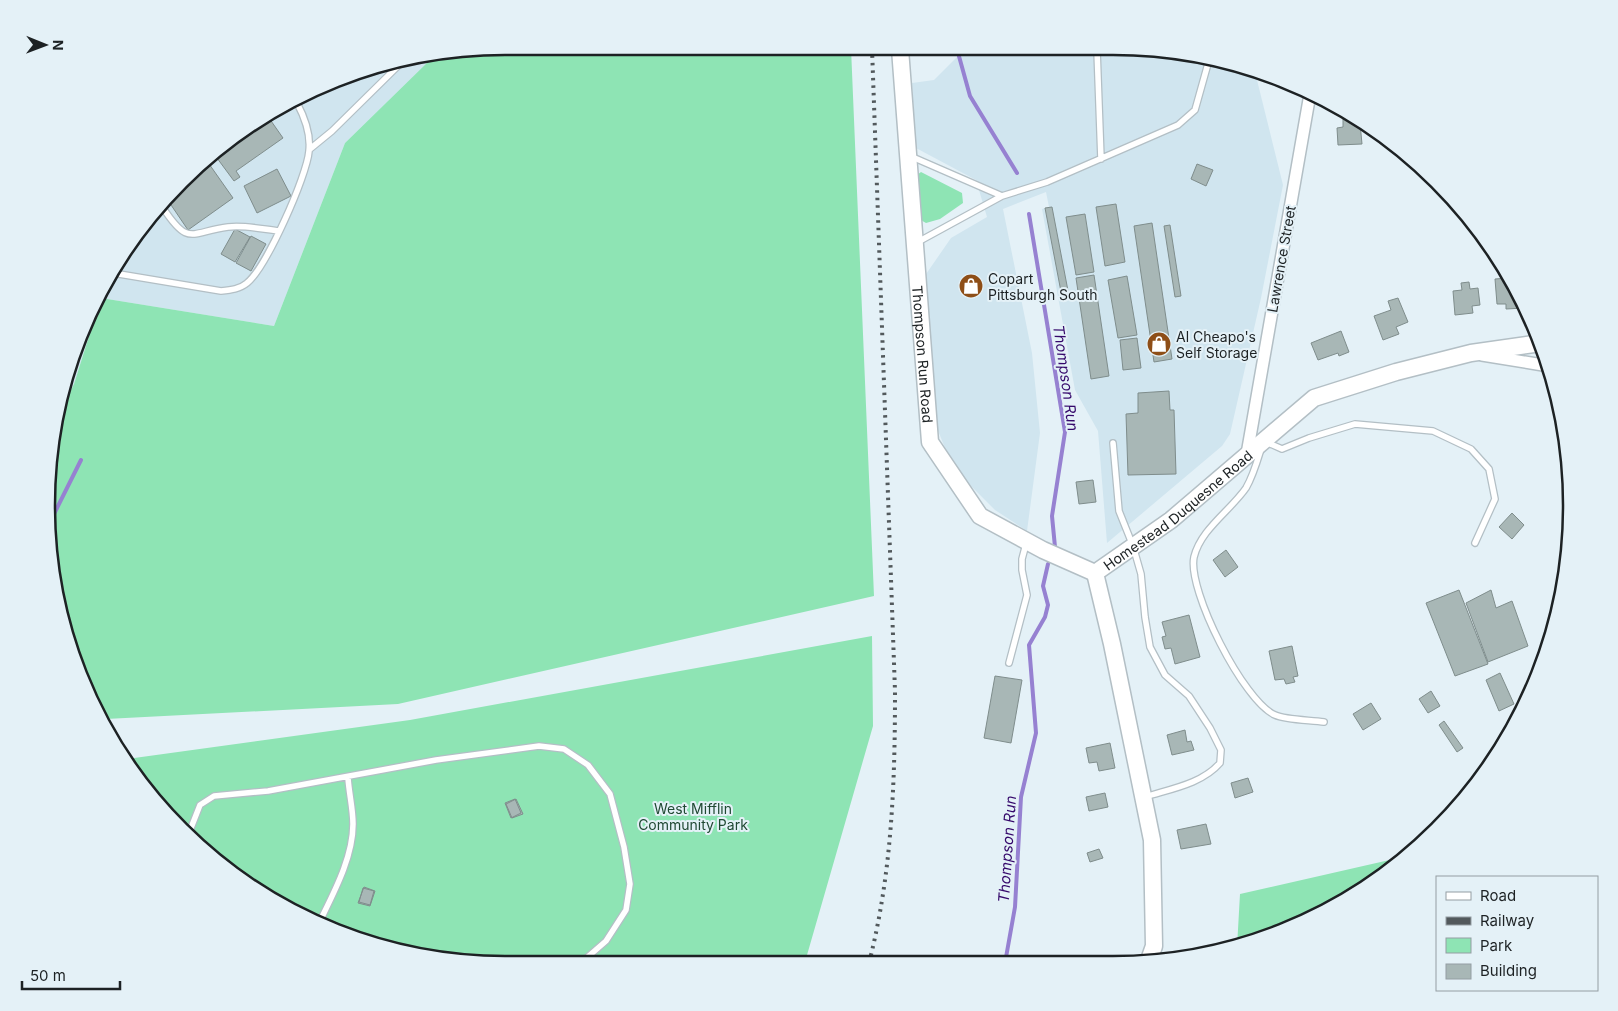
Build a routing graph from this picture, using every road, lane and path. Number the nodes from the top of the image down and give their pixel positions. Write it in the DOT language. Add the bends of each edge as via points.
graph roads {
  1 [pos="901,55"];
  2 [pos="1097,55"];
  3 [pos="1207,66"];
  4 [pos="395,69"];
  5 [pos="1309,100"];
  6 [pos="298,105"];
  7 [pos="310,149"];
  8 [pos="908,155"];
  9 [pos="1101,159"];
  10 [pos="1002,196"];
  11 [pos="165,211"];
  12 [pos="279,231"];
  13 [pos="915,243"];
  14 [pos="119,274"];
  15 [pos="1533,344"];
  16 [pos="1471,354"];
  17 [pos="1540,365"];
  18 [pos="1263,440"];
  19 [pos="1113,443"];
  20 [pos="1247,454"];
  21 [pos="1027,541"];
  22 [pos="1475,543"];
  23 [pos="1133,546"];
  24 [pos="1095,573"];
  25 [pos="1009,663"];
  26 [pos="1324,722"];
  27 [pos="348,778"];
  28 [pos="1143,798"];
  29 [pos="191,828"];
  30 [pos="321,917"];
  31 [pos="1151,954"];
  32 [pos="589,956"];
  1 -- 8 [label="street, Thompson Run Road"];
  2 -- 9 [label="lane"];
  3 -- 9 [label="lane" via="1195,110 1178,125"];
  4 -- 7 [label="lane"];
  5 -- 20 [label="street, Lawrence Street"];
  6 -- 7 [label="lane" via="308,129"];
  7 -- 12 [label="lane" via="302,182"];
  8 -- 10 [label="lane"];
  8 -- 13 [label="street, Thompson Run Road"];
  9 -- 10 [label="lane" via="1047,182"];
  10 -- 13 [label="lane"];
  11 -- 12 [label="lane" via="176,227 191,235 228,227"];
  12 -- 14 [label="lane" via="256,274 246,284 234,289 193,288"];
  13 -- 21 [label="street, Thompson Run Road" via="930,442 980,516"];
  15 -- 16 [label="street, Homestead Duquesne Road"];
  16 -- 17 [label="street"];
  16 -- 18 [label="street, Homestead Duquesne Road" via="1396,372 1314,398"];
  18 -- 20 [label="street, Homestead Duquesne Road"];
  18 -- 22 [label="lane" via="1282,449 1355,424 1433,431 1471,449 1489,469 1495,499"];
  18 -- 26 [label="lane" via="1246,487 1200,543 1194,559 1196,578 1210,622 1227,657 1255,697 1275,715"];
  19 -- 23 [label="lane" via="1119,511"];
  20 -- 23 [label="street, Homestead Duquesne Road" via="1171,520"];
  21 -- 24 [label="street, Thompson Run Road"];
  21 -- 25 [label="lane" via="1022,559 1027,595"];
  23 -- 24 [label="street, Homestead Duquesne Road"];
  23 -- 28 [label="lane" via="1141,574 1150,647 1165,675 1189,696 1221,750 1220,763 1213,772 1189,784"];
  24 -- 28 [label="street, Homestead Duquesne Road"];
  27 -- 29 [label="lane" via="214,796 200,805"];
  27 -- 30 [label="lane" via="353,825 350,850"];
  27 -- 32 [label="lane" via="436,760 538,746 564,749 588,765 610,794 630,884 626,910 606,941"];
  28 -- 31 [label="street, Homestead Duquesne Road" via="1152,840 1154,946"];
}
